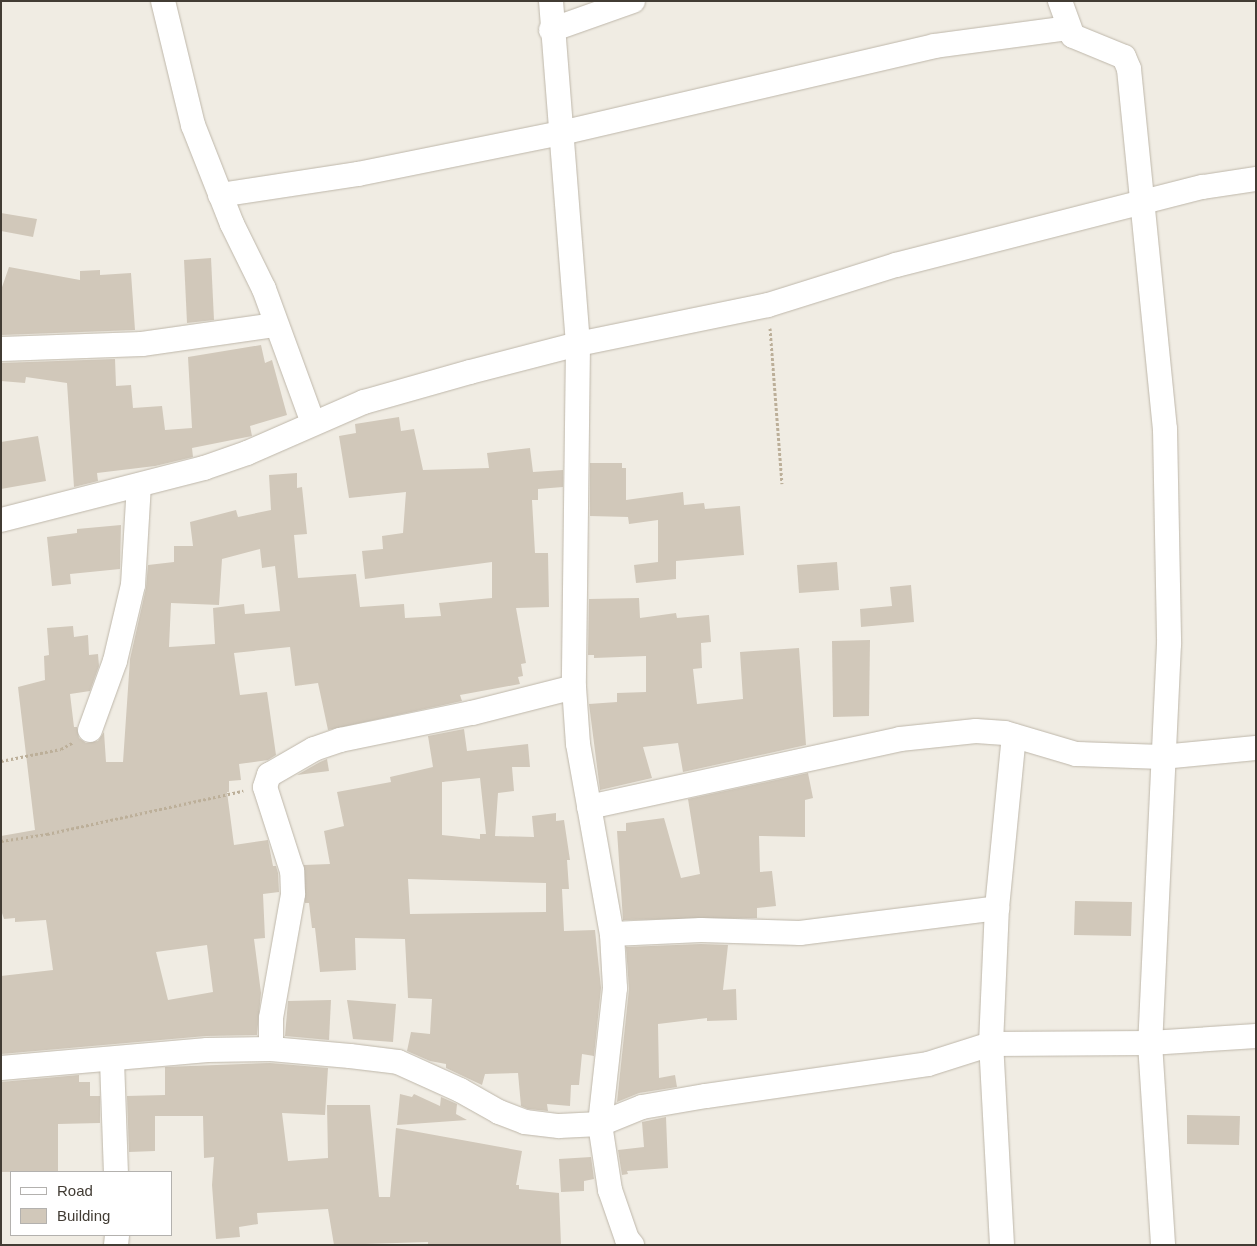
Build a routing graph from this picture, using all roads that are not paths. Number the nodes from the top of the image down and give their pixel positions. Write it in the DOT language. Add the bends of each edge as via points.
graph roads {
  1 [pos="163,1"];
  2 [pos="551,1"];
  3 [pos="633,1"];
  4 [pos="1060,1"];
  5 [pos="1069,28"];
  6 [pos="551,30"];
  7 [pos="561,133"];
  8 [pos="1256,179"];
  9 [pos="220,195"];
  10 [pos="1144,204"];
  11 [pos="276,325"];
  12 [pos="578,344"];
  13 [pos="1,349"];
  14 [pos="313,423"];
  15 [pos="139,485"];
  16 [pos="1,520"];
  17 [pos="574,687"];
  18 [pos="90,730"];
  19 [pos="1014,736"];
  20 [pos="1256,748"];
  21 [pos="1162,757"];
  22 [pos="588,807"];
  23 [pos="997,908"];
  24 [pos="612,934"];
  25 [pos="1256,1036"];
  26 [pos="1150,1043"];
  27 [pos="991,1044"];
  28 [pos="271,1049"];
  29 [pos="112,1060"];
  30 [pos="1,1068"];
  31 [pos="600,1124"];
  32 [pos="116,1171"];
  33 [pos="632,1245"];
  34 [pos="1002,1245"];
  35 [pos="1163,1245"];
  1 -- 9 [label="street" via="193,125"];
  2 -- 6 [label="street"];
  3 -- 6 [label="street"];
  4 -- 5 [label="street"];
  5 -- 7 [label="street" via="934,46"];
  5 -- 10 [label="street" via="1080,41 1124,57 1129,69"];
  6 -- 7 [label="street"];
  7 -- 9 [label="street" via="358,174"];
  7 -- 12 [label="street"];
  8 -- 10 [label="street" via="1203,187"];
  9 -- 11 [label="street" via="264,289"];
  10 -- 12 [label="street" via="896,265 768,305"];
  10 -- 21 [label="street" via="1165,429 1169,644"];
  11 -- 13 [label="street" via="142,344"];
  11 -- 14 [label="street"];
  12 -- 14 [label="street" via="372,400"];
  12 -- 17 [label="street"];
  14 -- 15 [label="street" via="247,453"];
  15 -- 16 [label="street"];
  15 -- 18 [label="street" via="133,585 115,661"];
  17 -- 22 [label="street"];
  17 -- 28 [label="street" via="472,713 340,740 278,767 269,775 265,787 292,871 293,894 271,1018"];
  19 -- 21 [label="street" via="1076,754"];
  19 -- 22 [label="street" via="976,731 900,739 638,799"];
  19 -- 23 [label="street"];
  20 -- 21 [label="street"];
  21 -- 26 [label="street"];
  22 -- 24 [label="street"];
  23 -- 24 [label="street" via="800,933 701,930"];
  23 -- 27 [label="street"];
  24 -- 31 [label="street" via="613,1021"];
  25 -- 26 [label="street"];
  26 -- 27 [label="street"];
  26 -- 35 [label="street"];
  27 -- 31 [label="street" via="928,1064 642,1107"];
  27 -- 34 [label="street"];
  28 -- 29 [label="street" via="206,1050"];
  28 -- 31 [label="street" via="398,1062 524,1122 558,1126"];
  29 -- 30 [label="street"];
  29 -- 32 [label="street"];
  31 -- 33 [label="street" via="610,1190"];
}
